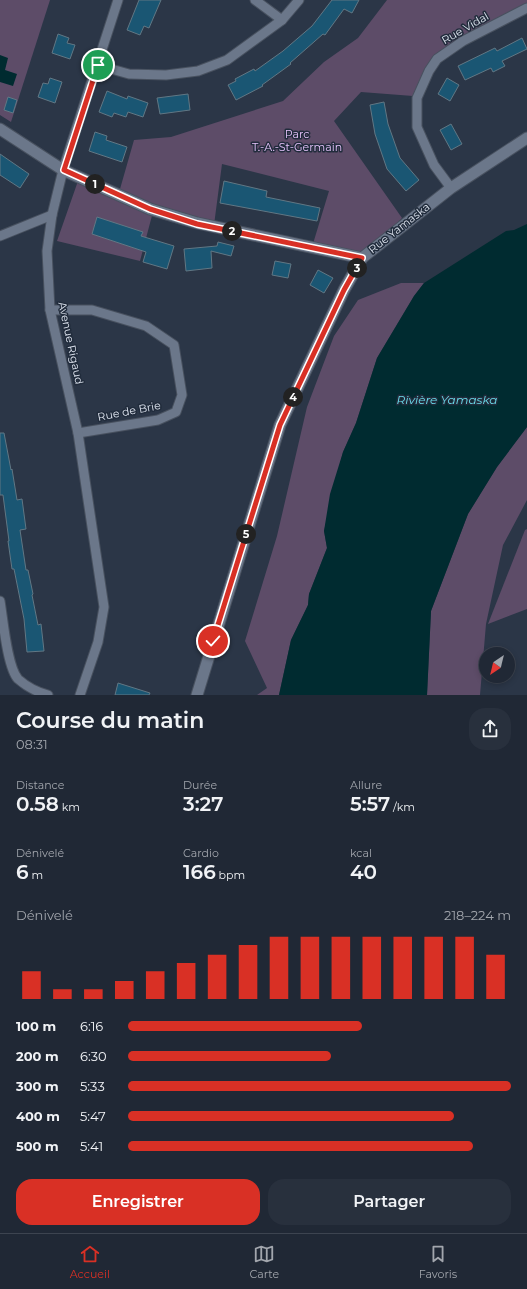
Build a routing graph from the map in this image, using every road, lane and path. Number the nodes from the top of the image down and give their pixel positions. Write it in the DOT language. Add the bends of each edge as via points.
graph roads {
  1 [pos="118,0"];
  2 [pos="255,0"];
  3 [pos="299,0"];
  4 [pos="527,8"];
  5 [pos="282,20"];
  6 [pos="98,65"];
  7 [pos="0,129"];
  8 [pos="527,138"];
  9 [pos="64,170"];
  10 [pos="451,188"];
  11 [pos="52,215"];
  12 [pos="0,236"];
  13 [pos="362,258"];
  14 [pos="50,310"];
  15 [pos="78,433"];
  16 [pos="0,601"];
  17 [pos="48,695"];
  18 [pos="80,695"];
  19 [pos="197,695"];
  1 -- 6 [label="street, Avenue Rigaud"];
  2 -- 5 [label="street"];
  3 -- 5 [label="street"];
  4 -- 10 [label="street, Rue Vidal" via="463,41 437,59 417,98 417,127 434,165"];
  5 -- 6 [label="street" via="227,60 198,71 166,75 129,74"];
  6 -- 9 [label="street, Avenue Rigaud"];
  7 -- 9 [label="street"];
  8 -- 10 [label="street, Rue Yamaska"];
  9 -- 11 [label="street, Avenue Rigaud"];
  9 -- 13 [label="street" via="150,209 197,224"];
  10 -- 13 [label="street, Rue Yamaska"];
  11 -- 12 [label="street"];
  11 -- 14 [label="street, Avenue Rigaud" via="47,251"];
  13 -- 19 [label="street, Rue Yamaska" via="344,290 280,425"];
  14 -- 15 [label="street, Avenue Rigaud"];
  14 -- 15 [label="street, Rue de Brie" via="92,310 146,326 174,345 182,394 176,412 158,420"];
  15 -- 18 [label="street, Avenue Rigaud" via="104,607 98,642"];
  16 -- 17 [label="street" via="9,657 17,678 35,691"];
}
